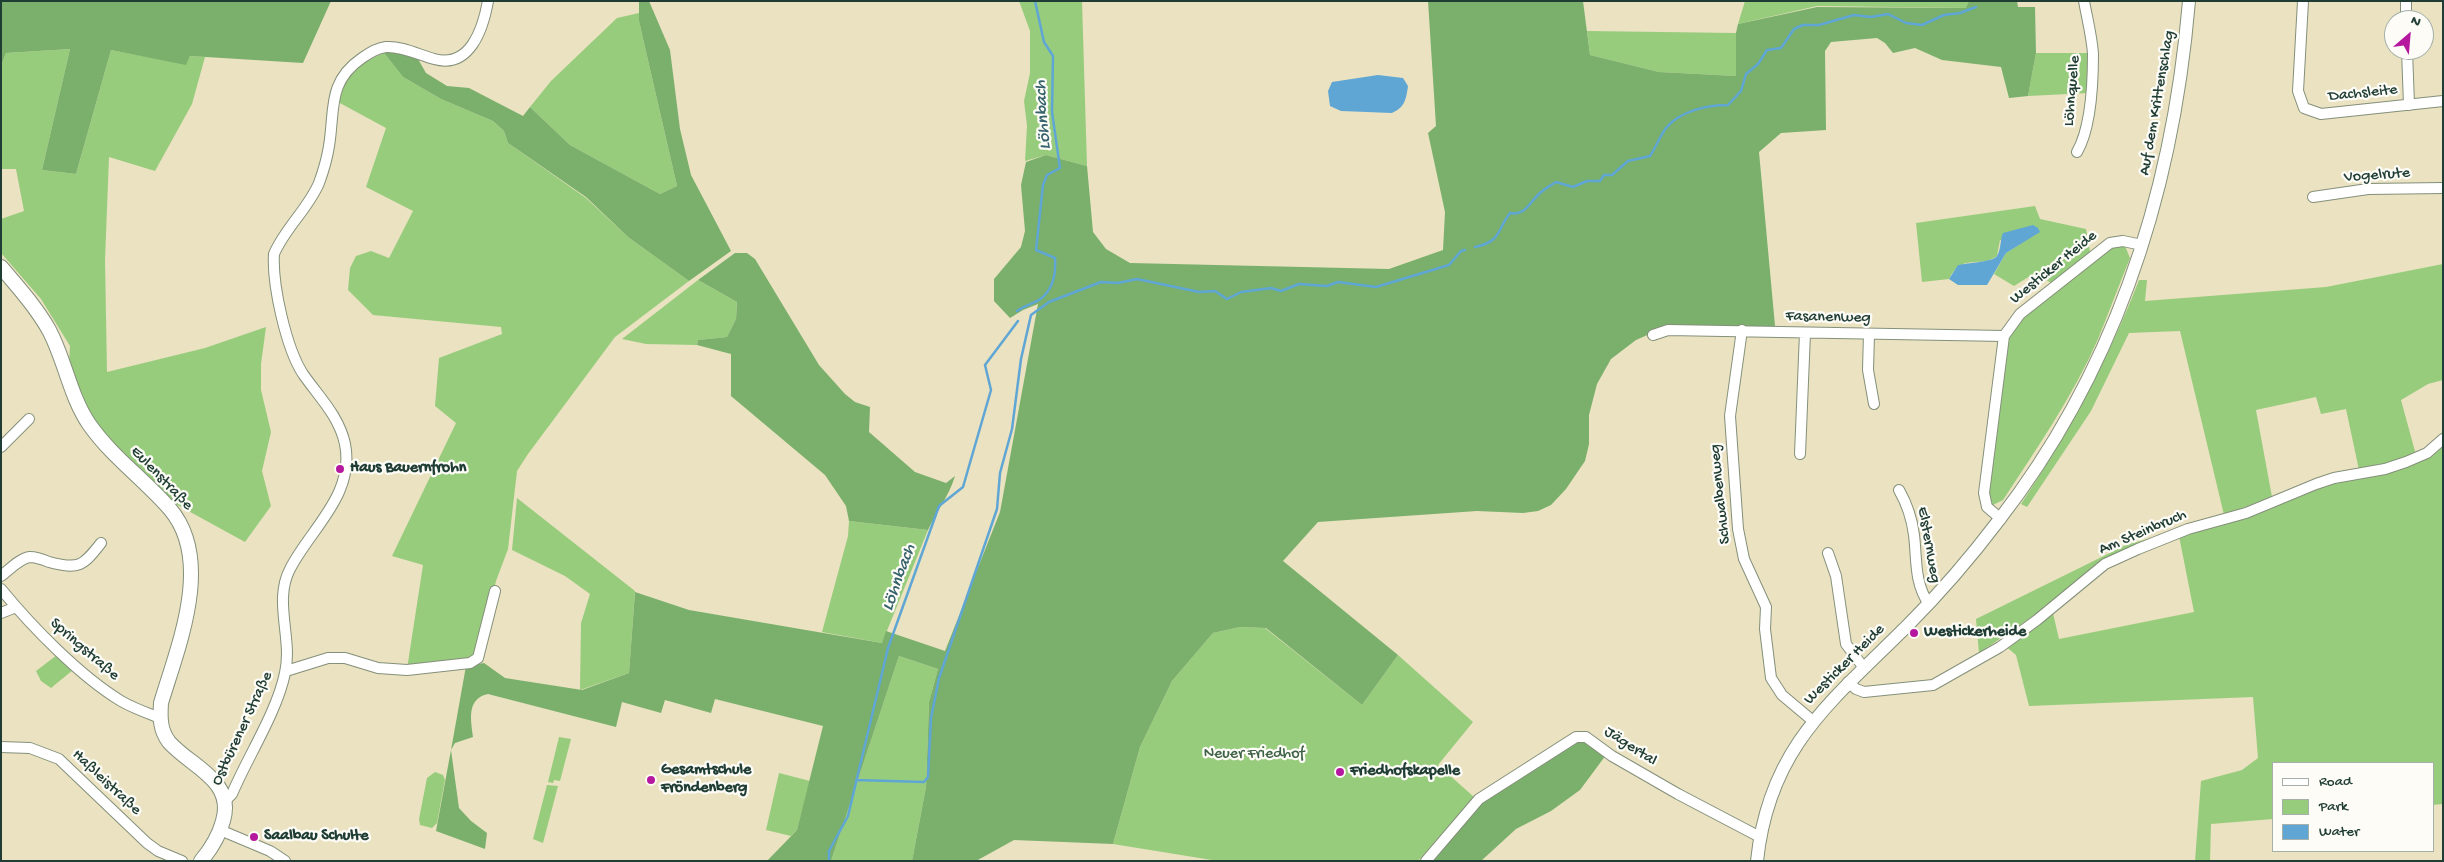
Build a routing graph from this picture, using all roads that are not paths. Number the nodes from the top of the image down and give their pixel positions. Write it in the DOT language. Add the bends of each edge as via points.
graph roads {
  1 [pos="488,1"];
  2 [pos="2084,1"];
  3 [pos="2189,1"];
  4 [pos="2303,1"];
  5 [pos="2407,60"];
  6 [pos="2443,101"];
  7 [pos="2409,105"];
  8 [pos="2077,152"];
  9 [pos="2443,188"];
  10 [pos="2313,197"];
  11 [pos="2154,210"];
  12 [pos="2142,245"];
  13 [pos="1,267"];
  14 [pos="1742,330"];
  15 [pos="1805,333"];
  16 [pos="1869,334"];
  17 [pos="1653,335"];
  18 [pos="2004,336"];
  19 [pos="1874,404"];
  20 [pos="29,419"];
  21 [pos="2443,439"];
  22 [pos="1,447"];
  23 [pos="1800,454"];
  24 [pos="1899,490"];
  25 [pos="2001,519"];
  26 [pos="101,543"];
  27 [pos="1828,553"];
  28 [pos="1,576"];
  29 [pos="1,589"];
  30 [pos="495,591"];
  31 [pos="1929,604"];
  32 [pos="16,607"];
  33 [pos="1,613"];
  34 [pos="1864,668"];
  35 [pos="286,671"];
  36 [pos="1848,682"];
  37 [pos="160,718"];
  38 [pos="1813,721"];
  39 [pos="1,747"];
  40 [pos="226,800"];
  41 [pos="220,830"];
  42 [pos="1760,837"];
  43 [pos="182,861"];
  44 [pos="201,861"];
  45 [pos="285,861"];
  46 [pos="1426,861"];
  47 [pos="1757,861"];
  1 -- 35 [label="street, Ostbürener Straße" via="481,30 467,53 459,58 436,60 385,47 364,56 342,76 332,105 329,146 318,185 274,254 283,320 291,348 302,372 338,422 346,461 338,496 290,569 284,585"];
  2 -- 8 [label="street, Löhnquelle" via="2093,53 2084,140"];
  3 -- 11 [label="street, Auf dem Krittenschlag" via="2181,86"];
  4 -- 7 [label="street, Dachsleite" via="2298,91 2304,108 2321,114"];
  5 -- 7 [label="street"];
  6 -- 7 [label="street, Dachsleite"];
  9 -- 10 [label="street, Vogelrute" via="2368,189"];
  11 -- 12 [label="street, Westicker Heide"];
  12 -- 18 [label="street, Westicker Heide" via="2123,240 2110,243 2020,314"];
  12 -- 25 [label="street, Westicker Heide" via="2110,336 2045,455"];
  13 -- 37 [label="main road, Eulenstraße" via="35,307 49,331 88,423 183,527 190,547 187,615 161,703"];
  14 -- 15 [label="street, Fasanenweg"];
  14 -- 17 [label="street, Fasanenweg" via="1668,330"];
  14 -- 38 [label="street, Schwalbenweg" via="1730,416 1738,529 1744,559 1766,607 1770,678 1782,695"];
  15 -- 16 [label="street, Fasanenweg"];
  15 -- 23 [label="street"];
  16 -- 18 [label="street, Fasanenweg"];
  16 -- 19 [label="street" via="1868,370"];
  18 -- 25 [label="street, Westicker Heide" via="1984,493 1987,507"];
  20 -- 22 [label="street"];
  21 -- 36 [label="street, Am Steinbruch" via="2427,453 2406,462 2316,484 2246,513 2188,529 2105,564 2000,647 1933,685 1864,692"];
  24 -- 31 [label="street, Elsternweg" via="1908,507 1914,534 1918,581"];
  25 -- 31 [label="street, Westicker Heide"];
  26 -- 28 [label="street" via="80,566 64,566 30,557"];
  27 -- 34 [label="street" via="1837,581 1846,644"];
  29 -- 32 [label="street, Springstraße"];
  30 -- 35 [label="street, Ostbürener Straße" via="478,658 470,663 407,670 378,668 345,658 328,658"];
  31 -- 34 [label="street, Westicker Heide"];
  32 -- 33 [label="street"];
  32 -- 37 [label="street, Springstraße" via="40,633 110,693 136,709"];
  34 -- 36 [label="street, Westicker Heide"];
  35 -- 40 [label="street, Ostbürener Straße" via="278,697 232,794"];
  36 -- 38 [label="street, Westicker Heide"];
  37 -- 40 [label="main road, Eulenstraße" via="169,742 215,781"];
  38 -- 42 [label="street, Westicker Heide" via="1778,779"];
  39 -- 43 [label="street, Haßleistraße" via="30,748 59,760 147,843"];
  40 -- 41 [label="main road"];
  41 -- 44 [label="main road"];
  41 -- 45 [label="street" via="270,851"];
  42 -- 46 [label="street, Jägertal" via="1678,794 1586,737 1576,737 1480,798"];
  42 -- 47 [label="street, Westicker Heide"];
}
